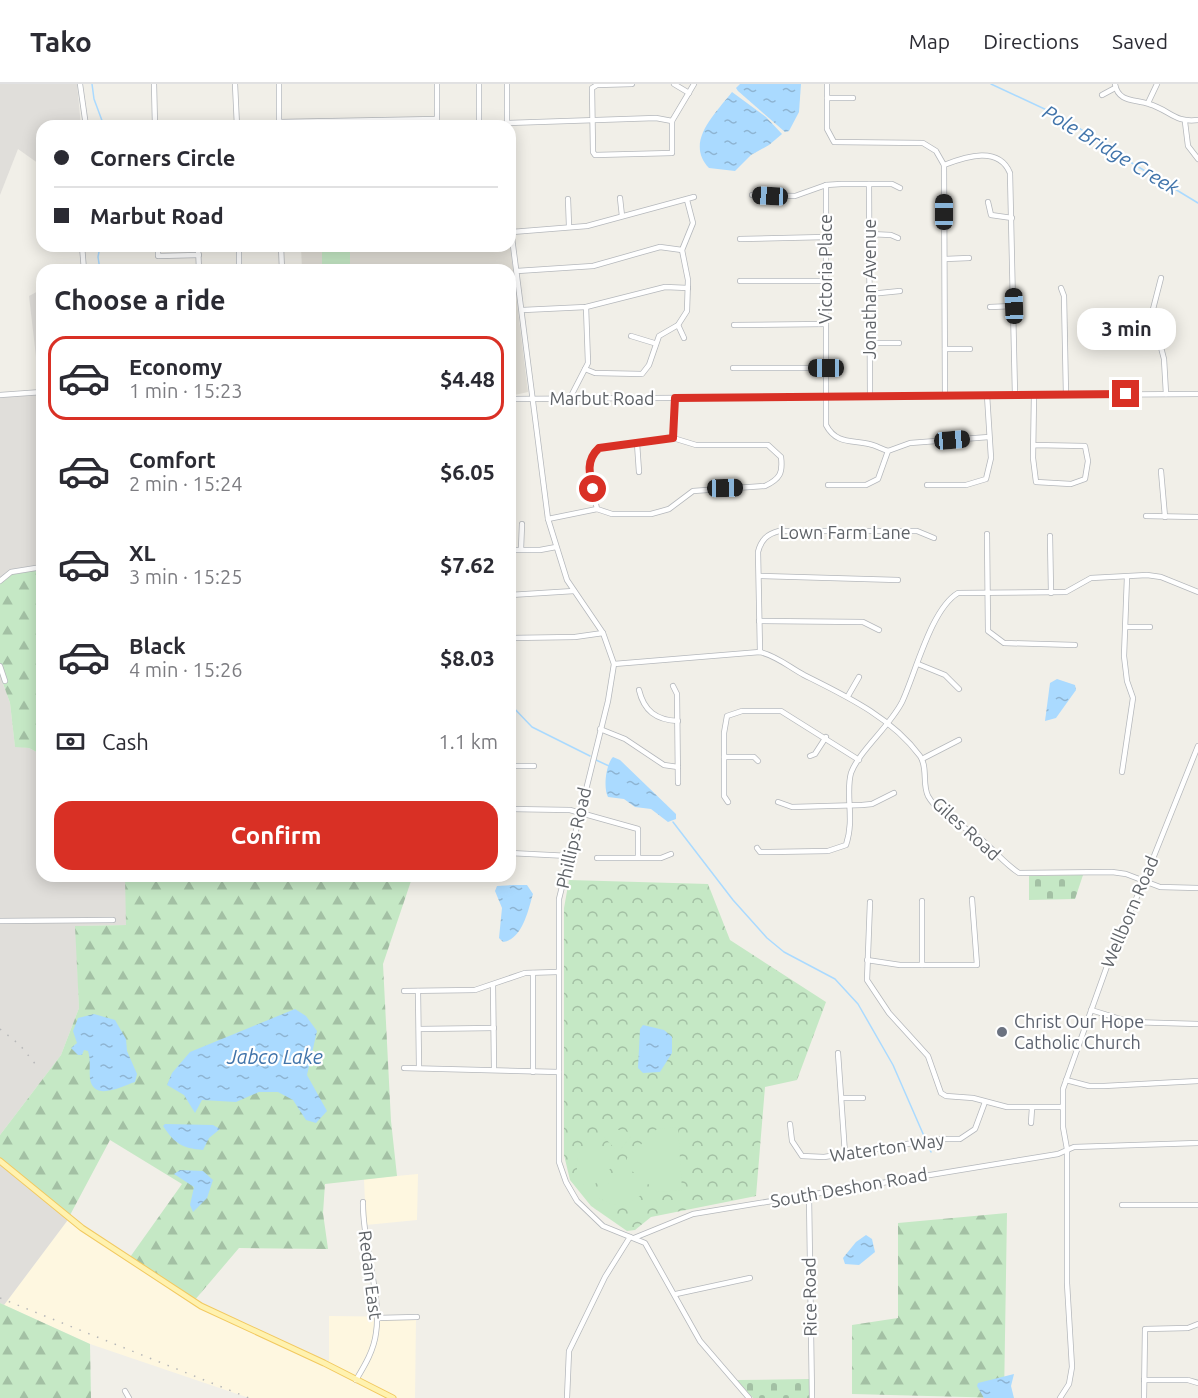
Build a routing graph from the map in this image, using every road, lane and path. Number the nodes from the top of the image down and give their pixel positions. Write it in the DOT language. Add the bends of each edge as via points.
graph roads {
  1 [pos="80,84"];
  2 [pos="154,84"];
  3 [pos="235,84"];
  4 [pos="279,84"];
  5 [pos="436,84"];
  6 [pos="479,84"];
  7 [pos="507,84"];
  8 [pos="632,84"];
  9 [pos="674,84"];
  10 [pos="694,84"];
  11 [pos="827,84"];
  12 [pos="1157,84"];
  13 [pos="1115,86"];
  14 [pos="689,93"];
  15 [pos="1102,95"];
  16 [pos="827,98"];
  17 [pos="854,98"];
  18 [pos="1148,103"];
  19 [pos="437,119"];
  20 [pos="85,120"];
  21 [pos="155,120"];
  22 [pos="236,120"];
  23 [pos="279,120"];
  24 [pos="405,120"];
  25 [pos="479,120"];
  26 [pos="507,120"];
  27 [pos="592,120"];
  28 [pos="1198,120"];
  29 [pos="672,121"];
  30 [pos="1185,122"];
  31 [pos="516,124"];
  32 [pos="1198,159"];
  33 [pos="944,165"];
  34 [pos="869,184"];
  35 [pos="826,185"];
  36 [pos="900,188"];
  37 [pos="752,195"];
  38 [pos="694,197"];
  39 [pos="620,198"];
  40 [pos="568,199"];
  41 [pos="687,200"];
  42 [pos="988,202"];
  43 [pos="622,216"];
  44 [pos="1012,218"];
  45 [pos="569,226"];
  46 [pos="516,232"];
  47 [pos="870,234"];
  48 [pos="826,237"];
  49 [pos="741,238"];
  50 [pos="898,238"];
  51 [pos="682,250"];
  52 [pos="158,252"];
  53 [pos="199,252"];
  54 [pos="515,252"];
  55 [pos="199,255"];
  56 [pos="969,258"];
  57 [pos="945,259"];
  58 [pos="199,264"];
  59 [pos="518,271"];
  60 [pos="1161,278"];
  61 [pos="740,281"];
  62 [pos="826,281"];
  63 [pos="688,288"];
  64 [pos="1060,288"];
  65 [pos="900,291"];
  66 [pos="870,294"];
  67 [pos="1014,306"];
  68 [pos="586,307"];
  69 [pos="990,307"];
  70 [pos="523,310"];
  71 [pos="826,324"];
  72 [pos="678,325"];
  73 [pos="734,325"];
  74 [pos="631,336"];
  75 [pos="684,338"];
  76 [pos="654,343"];
  77 [pos="870,343"];
  78 [pos="899,343"];
  79 [pos="945,349"];
  80 [pos="970,349"];
  81 [pos="733,368"];
  82 [pos="826,368"];
  83 [pos="585,369"];
  84 [pos="36,392"];
  85 [pos="1015,394"];
  86 [pos="1167,394"];
  87 [pos="1198,394"];
  88 [pos="0,395"];
  89 [pos="824,395"];
  90 [pos="870,395"];
  91 [pos="945,395"];
  92 [pos="987,395"];
  93 [pos="1034,395"];
  94 [pos="1066,395"];
  95 [pos="570,398"];
  96 [pos="675,398"];
  97 [pos="516,399"];
  98 [pos="533,399"];
  99 [pos="989,437"];
  100 [pos="673,438"];
  101 [pos="637,443"];
  102 [pos="1034,445"];
  103 [pos="888,451"];
  104 [pos="1161,471"];
  105 [pos="639,472"];
  106 [pos="828,485"];
  107 [pos="927,485"];
  108 [pos="597,509"];
  109 [pos="1198,510"];
  110 [pos="1146,516"];
  111 [pos="1165,517"];
  112 [pos="1198,517"];
  113 [pos="548,519"];
  114 [pos="522,524"];
  115 [pos="987,534"];
  116 [pos="1050,536"];
  117 [pos="934,538"];
  118 [pos="556,547"];
  119 [pos="516,549"];
  120 [pos="521,549"];
  121 [pos="36,568"];
  122 [pos="760,576"];
  123 [pos="1127,577"];
  124 [pos="898,580"];
  125 [pos="0,581"];
  126 [pos="574,591"];
  127 [pos="1198,592"];
  128 [pos="987,593"];
  129 [pos="1051,593"];
  130 [pos="516,595"];
  131 [pos="759,621"];
  132 [pos="1126,627"];
  133 [pos="1150,627"];
  134 [pos="879,630"];
  135 [pos="603,633"];
  136 [pos="516,638"];
  137 [pos="1075,645"];
  138 [pos="760,652"];
  139 [pos="614,664"];
  140 [pos="918,664"];
  141 [pos="0,666"];
  142 [pos="859,677"];
  143 [pos="5,681"];
  144 [pos="673,686"];
  145 [pos="959,689"];
  146 [pos="639,690"];
  147 [pos="848,696"];
  148 [pos="678,721"];
  149 [pos="889,725"];
  150 [pos="600,729"];
  151 [pos="826,738"];
  152 [pos="959,740"];
  153 [pos="1198,746"];
  154 [pos="810,756"];
  155 [pos="724,757"];
  156 [pos="922,759"];
  157 [pos="859,760"];
  158 [pos="758,761"];
  159 [pos="516,766"];
  160 [pos="534,766"];
  161 [pos="678,768"];
  162 [pos="1122,772"];
  163 [pos="678,783"];
  164 [pos="894,793"];
  165 [pos="728,802"];
  166 [pos="778,802"];
  167 [pos="851,806"];
  168 [pos="516,809"];
  169 [pos="579,813"];
  170 [pos="757,848"];
  171 [pos="516,853"];
  172 [pos="671,854"];
  173 [pos="569,856"];
  174 [pos="638,857"];
  175 [pos="597,858"];
  176 [pos="1144,881"];
  177 [pos="1198,888"];
  178 [pos="972,899"];
  179 [pos="922,901"];
  180 [pos="870,902"];
  181 [pos="113,920"];
  182 [pos="0,921"];
  183 [pos="867,960"];
  184 [pos="922,965"];
  185 [pos="557,972"];
  186 [pos="533,973"];
  187 [pos="493,985"];
  188 [pos="404,991"];
  189 [pos="418,991"];
  190 [pos="1091,1010"];
  191 [pos="1198,1024"];
  192 [pos="419,1029"];
  193 [pos="494,1029"];
  194 [pos="838,1053"];
  195 [pos="404,1068"];
  196 [pos="419,1068"];
  197 [pos="494,1068"];
  198 [pos="533,1072"];
  199 [pos="559,1072"];
  200 [pos="1066,1080"];
  201 [pos="1198,1081"];
  202 [pos="842,1098"];
  203 [pos="863,1098"];
  204 [pos="985,1102"];
  205 [pos="1062,1107"];
  206 [pos="1032,1108"];
  207 [pos="1031,1123"];
  208 [pos="790,1124"];
  209 [pos="1198,1143"];
  210 [pos="1067,1149"];
  211 [pos="845,1154"];
  212 [pos="0,1161"];
  213 [pos="809,1196"];
  214 [pos="363,1202"];
  215 [pos="1122,1205"];
  216 [pos="1198,1205"];
  217 [pos="632,1237"];
  218 [pos="750,1278"];
  219 [pos="676,1294"];
  220 [pos="417,1317"];
  221 [pos="377,1318"];
  222 [pos="1198,1324"];
  223 [pos="356,1380"];
  224 [pos="1144,1380"];
  225 [pos="1198,1383"];
  226 [pos="125,1391"];
  227 [pos="129,1398"];
  228 [pos="393,1398"];
  229 [pos="567,1398"];
  230 [pos="749,1398"];
  231 [pos="812,1398"];
  232 [pos="1060,1398"];
  233 [pos="1144,1398"];
  1 -- 20 [label="street"];
  2 -- 21 [label="street"];
  3 -- 22 [label="street"];
  4 -- 23 [label="street"];
  5 -- 19 [label="street"];
  6 -- 25 [label="street"];
  7 -- 26 [label="street"];
  8 -- 27 [label="street" via="593,87"];
  9 -- 14 [label="street"];
  10 -- 14 [label="street"];
  11 -- 16 [label="street"];
  12 -- 18 [label="street"];
  13 -- 15 [label="street"];
  13 -- 18 [label="street" via="1131,101"];
  14 -- 29 [label="street"];
  16 -- 17 [label="street"];
  16 -- 33 [label="street" via="826,129 834,142 923,143 936,151"];
  18 -- 30 [label="street"];
  19 -- 24 [label="street"];
  27 -- 29 [label="street" via="656,117"];
  27 -- 29 [label="street" via="593,152 601,156 672,153"];
  27 -- 31 [label="street"];
  28 -- 30 [label="street"];
  30 -- 32 [label="street" via="1188,146"];
  33 -- 44 [label="street" via="984,155 1004,161 1010,173"];
  33 -- 57 [label="street"];
  34 -- 35 [label="street"];
  34 -- 36 [label="street"];
  34 -- 47 [label="street, Jonathan Avenue"];
  35 -- 37 [label="street" via="795,196"];
  35 -- 48 [label="street, Victoria Place"];
  38 -- 41 [label="street"];
  39 -- 43 [label="street"];
  40 -- 45 [label="street"];
  41 -- 43 [label="street" via="681,198"];
  41 -- 51 [label="street" via="693,224"];
  42 -- 44 [label="street" via="991,215"];
  43 -- 45 [label="street" via="587,226"];
  44 -- 67 [label="street"];
  45 -- 46 [label="street"];
  47 -- 50 [label="street"];
  47 -- 66 [label="street, Jonathan Avenue"];
  48 -- 49 [label="street"];
  48 -- 62 [label="street, Victoria Place"];
  51 -- 59 [label="street" via="660,247 588,267"];
  51 -- 63 [label="street"];
  52 -- 55 [label="street" via="158,256"];
  53 -- 55 [label="street"];
  54 -- 59 [label="street"];
  55 -- 58 [label="street"];
  56 -- 57 [label="street"];
  57 -- 79 [label="street"];
  59 -- 70 [label="street"];
  60 -- 86 [label="street" via="1152,313 1164,359"];
  61 -- 62 [label="street"];
  62 -- 71 [label="street, Victoria Place"];
  63 -- 68 [label="street" via="665,287"];
  63 -- 72 [label="street" via="687,311"];
  64 -- 94 [label="street" via="1064,296"];
  65 -- 66 [label="street"];
  66 -- 77 [label="street, Jonathan Avenue"];
  67 -- 69 [label="street"];
  67 -- 85 [label="street"];
  68 -- 70 [label="street"];
  68 -- 83 [label="street"];
  70 -- 98 [label="street"];
  71 -- 73 [label="street"];
  71 -- 82 [label="street, Victoria Place"];
  72 -- 75 [label="street"];
  72 -- 76 [label="street"];
  74 -- 76 [label="street"];
  76 -- 83 [label="street" via="649,365 642,374 595,373"];
  77 -- 78 [label="street"];
  77 -- 90 [label="street, Jonathan Avenue"];
  79 -- 80 [label="street"];
  79 -- 91 [label="street"];
  81 -- 82 [label="street"];
  82 -- 89 [label="street, Victoria Place"];
  83 -- 95 [label="street"];
  84 -- 88 [label="street"];
  85 -- 92 [label="street, Marbut Road"];
  85 -- 93 [label="street, Marbut Road"];
  86 -- 87 [label="street, Marbut Road"];
  86 -- 94 [label="street, Marbut Road"];
  89 -- 90 [label="street, Marbut Road"];
  89 -- 96 [label="street, Marbut Road"];
  89 -- 103 [label="street, Victoria Place" via="824,419 830,433 843,441"];
  90 -- 91 [label="street, Marbut Road"];
  91 -- 92 [label="street, Marbut Road"];
  92 -- 99 [label="street"];
  93 -- 94 [label="street, Marbut Road"];
  93 -- 102 [label="street"];
  95 -- 96 [label="street, Marbut Road"];
  95 -- 98 [label="street, Marbut Road"];
  96 -- 100 [label="street"];
  97 -- 98 [label="street, Marbut Road"];
  98 -- 113 [label="street"];
  99 -- 103 [label="street" via="910,443"];
  99 -- 107 [label="street" via="991,458 986,480 966,485"];
  100 -- 101 [label="street"];
  100 -- 108 [label="street" via="696,445 768,445 782,457 782,471 765,486 693,491 661,513 623,515"];
  101 -- 105 [label="street"];
  101 -- 108 [label="street" via="603,446 591,457 588,469"];
  102 -- 102 [label="street" via="1034,474 1039,483 1077,484 1085,479 1085,446"];
  103 -- 106 [label="street" via="878,480 866,485"];
  104 -- 111 [label="street"];
  108 -- 113 [label="street"];
  109 -- 112 [label="street"];
  110 -- 111 [label="street"];
  111 -- 112 [label="street"];
  113 -- 118 [label="street"];
  114 -- 120 [label="street"];
  115 -- 128 [label="street"];
  116 -- 129 [label="street"];
  117 -- 122 [label="street, Lown Farm Lane" via="917,531 779,531 765,538 759,547"];
  118 -- 120 [label="street"];
  118 -- 126 [label="street"];
  119 -- 120 [label="street"];
  121 -- 125 [label="street" via="11,572"];
  122 -- 124 [label="street"];
  122 -- 131 [label="street, Lown Farm Lane"];
  123 -- 127 [label="street" via="1161,577"];
  123 -- 129 [label="street" via="1091,578 1073,590"];
  123 -- 132 [label="street"];
  126 -- 130 [label="street"];
  126 -- 135 [label="street"];
  128 -- 129 [label="street"];
  128 -- 137 [label="street" via="988,632 997,641"];
  128 -- 140 [label="street" via="958,593 947,600"];
  131 -- 134 [label="street" via="863,622"];
  131 -- 138 [label="street, Lown Farm Lane"];
  132 -- 133 [label="street"];
  132 -- 162 [label="street" via="1124,656 1133,698"];
  135 -- 136 [label="street"];
  135 -- 139 [label="street"];
  138 -- 139 [label="street"];
  138 -- 147 [label="street" via="773,655"];
  139 -- 150 [label="street, Phillips Road"];
  140 -- 145 [label="street" via="945,675"];
  140 -- 149 [label="street"];
  141 -- 143 [label="street"];
  142 -- 147 [label="street"];
  144 -- 148 [label="street"];
  146 -- 148 [label="street" via="645,708 662,719"];
  147 -- 149 [label="street"];
  148 -- 161 [label="street"];
  149 -- 156 [label="street"];
  149 -- 157 [label="street"];
  150 -- 161 [label="street" via="625,739 664,765"];
  150 -- 169 [label="street, Phillips Road"];
  151 -- 154 [label="street"];
  151 -- 155 [label="street" via="781,711 742,711 727,716"];
  151 -- 157 [label="street"];
  152 -- 156 [label="street"];
  153 -- 176 [label="street, Wellborn Road"];
  155 -- 158 [label="street"];
  155 -- 165 [label="street" via="724,796"];
  156 -- 176 [label="street, Giles Road" via="924,786 930,798 1014,870 1037,874 1112,872"];
  157 -- 167 [label="street" via="851,774"];
  159 -- 160 [label="street"];
  161 -- 163 [label="street"];
  164 -- 167 [label="street" via="872,804"];
  166 -- 167 [label="street" via="784,806"];
  167 -- 170 [label="street" via="851,830 846,845 828,851 760,852"];
  168 -- 169 [label="street"];
  169 -- 173 [label="street, Phillips Road"];
  169 -- 174 [label="street" via="638,829"];
  171 -- 173 [label="street"];
  172 -- 174 [label="street" via="662,858"];
  173 -- 185 [label="street, Phillips Road" via="559,899"];
  174 -- 175 [label="street"];
  176 -- 177 [label="street, Giles Road" via="1172,890"];
  176 -- 190 [label="street, Wellborn Road"];
  178 -- 184 [label="street" via="978,965"];
  179 -- 184 [label="street"];
  180 -- 183 [label="street"];
  181 -- 182 [label="street"];
  183 -- 184 [label="street"];
  183 -- 204 [label="street" via="870,986 928,1056 941,1093"];
  185 -- 186 [label="street"];
  185 -- 199 [label="street, Phillips Road"];
  186 -- 187 [label="street"];
  186 -- 198 [label="street"];
  187 -- 189 [label="street" via="474,990"];
  187 -- 193 [label="street"];
  188 -- 189 [label="street"];
  189 -- 192 [label="street"];
  190 -- 191 [label="street" via="1130,1022"];
  190 -- 200 [label="street, Wellborn Road"];
  192 -- 193 [label="street"];
  192 -- 196 [label="street"];
  193 -- 197 [label="street"];
  194 -- 202 [label="street"];
  195 -- 196 [label="street"];
  196 -- 197 [label="street"];
  197 -- 198 [label="street"];
  198 -- 199 [label="street"];
  199 -- 217 [label="street, Phillips Road" via="559,1157 566,1182 577,1202 603,1226"];
  200 -- 201 [label="street" via="1104,1086"];
  200 -- 205 [label="street, Wellborn Road"];
  202 -- 203 [label="street"];
  202 -- 211 [label="street"];
  204 -- 206 [label="street"];
  204 -- 211 [label="street, Waterton Way" via="975,1129 960,1139"];
  205 -- 206 [label="street"];
  205 -- 210 [label="street, Wellborn Road"];
  206 -- 207 [label="street"];
  208 -- 211 [label="street, Waterton Way" via="792,1142 802,1156"];
  209 -- 210 [label="street, South Deshon Road"];
  210 -- 213 [label="street, South Deshon Road" via="1058,1154"];
  210 -- 232 [label="street, Wellborn Road" via="1067,1283 1072,1367 1069,1384"];
  212 -- 223 [label="main road" via="82,1228 201,1306"];
  213 -- 217 [label="street, South Deshon Road" via="693,1214"];
  213 -- 231 [label="street, Rice Road"];
  214 -- 221 [label="street, Redan East"];
  215 -- 216 [label="street"];
  217 -- 219 [label="street, Phillips Road" via="650,1249"];
  217 -- 229 [label="street" via="605,1277 569,1351"];
  218 -- 219 [label="street"];
  219 -- 230 [label="street, Phillips Road" via="700,1341"];
  220 -- 221 [label="street"];
  221 -- 223 [label="street, Redan East" via="374,1344"];
  222 -- 224 [label="street" via="1188,1328 1145,1329"];
  223 -- 228 [label="main road"];
  224 -- 225 [label="street"];
  224 -- 233 [label="street"];
  226 -- 227 [label="street"];
}
